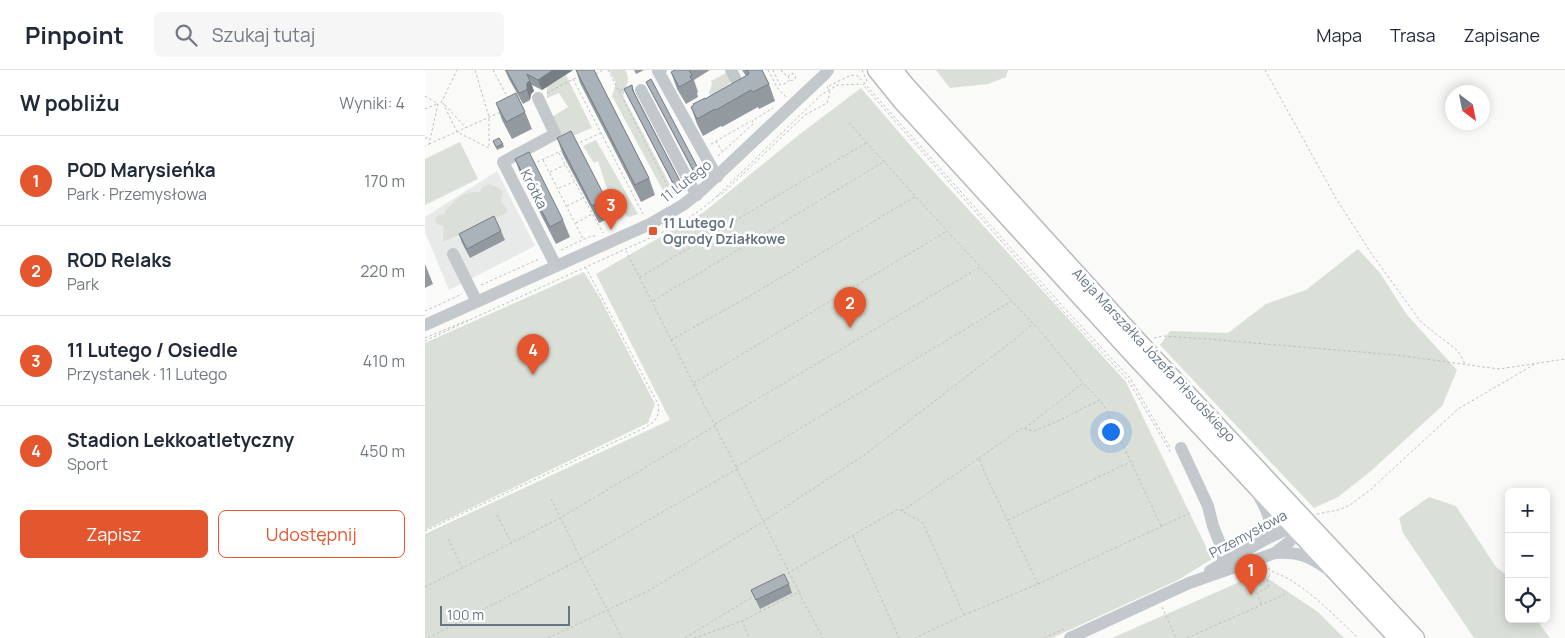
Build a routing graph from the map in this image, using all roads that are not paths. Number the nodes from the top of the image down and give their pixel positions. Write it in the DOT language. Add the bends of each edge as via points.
graph roads {
  1 [pos="661,70"];
  2 [pos="731,70"];
  3 [pos="876,70"];
  4 [pos="894,70"];
  5 [pos="825,78"];
  6 [pos="638,87"];
  7 [pos="538,98"];
  8 [pos="725,98"];
  9 [pos="717,177"];
  10 [pos="697,195"];
  11 [pos="453,254"];
  12 [pos="556,266"];
  13 [pos="477,302"];
  14 [pos="425,325"];
  15 [pos="1177,455"];
  16 [pos="1252,483"];
  17 [pos="1299,527"];
  18 [pos="1264,540"];
  19 [pos="1275,553"];
  20 [pos="1225,567"];
  21 [pos="1339,576"];
  22 [pos="1071,638"];
  23 [pos="1397,638"];
  24 [pos="1416,638"];
  1 -- 9 [label="street" via="658,71 689,117 701,149"];
  2 -- 8 [label="street" via="741,90"];
  3 -- 16 [label="main road, Aleja Marszałka Józefa Piłsudskiego"];
  4 -- 17 [label="main road, Aleja Marszałka Józefa Piłsudskiego" via="1143,346"];
  5 -- 9 [label="street, 11 Lutego"];
  6 -- 10 [label="street"];
  7 -- 12 [label="street, Krótka" via="555,134 503,162"];
  9 -- 10 [label="street, 11 Lutego"];
  10 -- 12 [label="street, 11 Lutego" via="669,214"];
  11 -- 13 [label="street"];
  12 -- 13 [label="street, 11 Lutego"];
  13 -- 14 [label="street, 11 Lutego"];
  15 -- 20 [label="street" via="1208,506"];
  16 -- 17 [label="main road, Aleja Marszałka Józefa Piłsudskiego"];
  16 -- 18 [label="street" via="1269,518 1270,525"];
  17 -- 18 [label="street, Przemysłowa"];
  17 -- 19 [label="street, Przemysłowa" via="1289,542"];
  17 -- 21 [label="main road, Aleja Marszałka Józefa Piłsudskiego"];
  17 -- 24 [label="main road, Aleja Marszałka Józefa Piłsudskiego"];
  18 -- 20 [label="street, Przemysłowa"];
  19 -- 20 [label="street, Przemysłowa"];
  19 -- 21 [label="street" via="1303,555"];
  20 -- 22 [label="street, Przemysłowa"];
  21 -- 23 [label="main road, Aleja Marszałka Józefa Piłsudskiego"];
}
